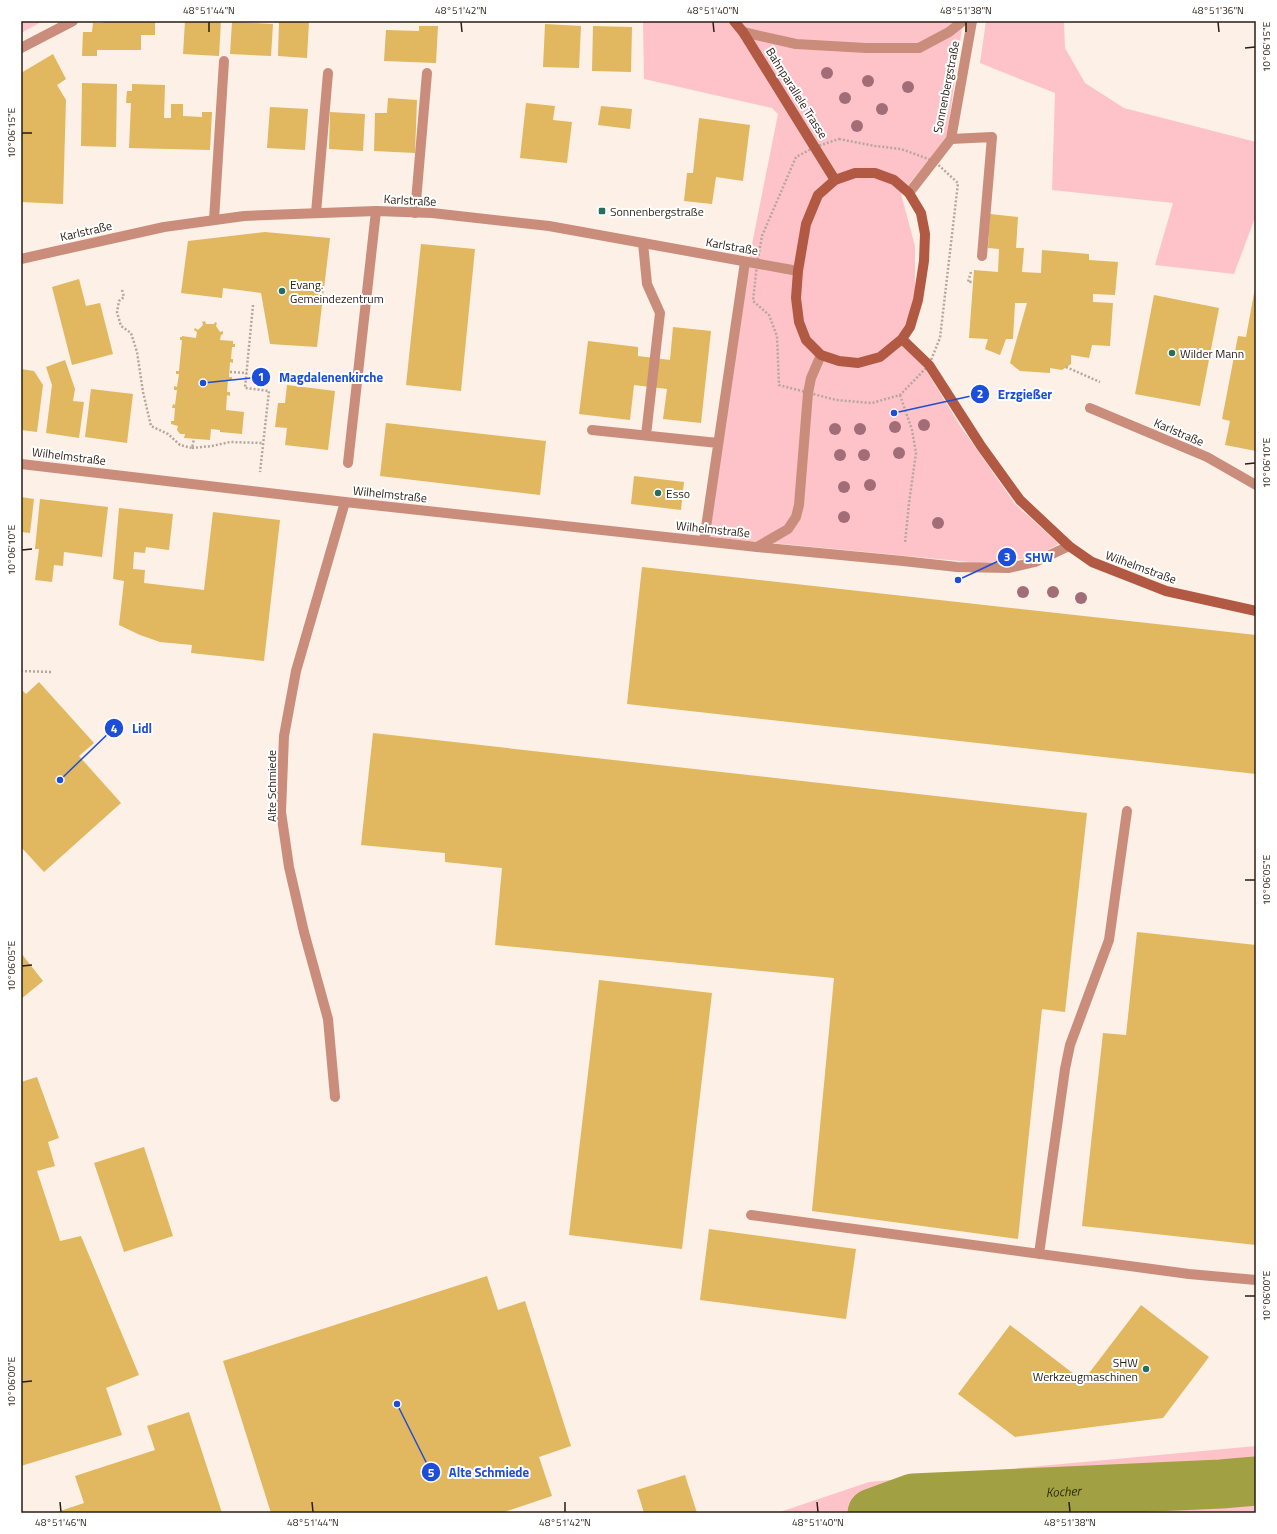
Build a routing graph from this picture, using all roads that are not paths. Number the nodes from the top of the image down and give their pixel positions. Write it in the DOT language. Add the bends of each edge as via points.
graph roads {
  1 [pos="73,21"];
  2 [pos="734,21"];
  3 [pos="962,21"];
  4 [pos="972,21"];
  5 [pos="743,32"];
  6 [pos="21,48"];
  7 [pos="224,61"];
  8 [pos="328,73"];
  9 [pos="427,73"];
  10 [pos="951,139"];
  11 [pos="835,180"];
  12 [pos="909,193"];
  13 [pos="376,211"];
  14 [pos="316,213"];
  15 [pos="415,213"];
  16 [pos="214,220"];
  17 [pos="643,243"];
  18 [pos="982,256"];
  19 [pos="21,259"];
  20 [pos="745,262"];
  21 [pos="798,271"];
  22 [pos="902,339"];
  23 [pos="821,355"];
  24 [pos="1090,408"];
  25 [pos="592,430"];
  26 [pos="646,435"];
  27 [pos="718,443"];
  28 [pos="348,463"];
  29 [pos="21,464"];
  30 [pos="1256,485"];
  31 [pos="345,502"];
  32 [pos="704,541"];
  33 [pos="1069,546"];
  34 [pos="757,547"];
  35 [pos="1256,611"];
  36 [pos="1127,811"];
  37 [pos="335,1097"];
  38 [pos="751,1215"];
  39 [pos="1039,1254"];
  40 [pos="1256,1280"];
  1 -- 6 [label="street"];
  2 -- 5 [label="main road, Bahnparallele Trasse"];
  3 -- 5 [label="street, Sonnenbergstraße" via="949,32 919,48 796,44"];
  4 -- 10 [label="street, Sonnenbergstraße"];
  5 -- 11 [label="main road, Bahnparallele Trasse"];
  7 -- 16 [label="street"];
  8 -- 14 [label="street"];
  9 -- 15 [label="street"];
  10 -- 12 [label="street, Sonnenbergstraße"];
  10 -- 18 [label="street" via="992,137"];
  11 -- 12 [label="main road" via="855,173 875,173 894,180"];
  11 -- 21 [label="main road" via="818,195 806,224"];
  12 -- 22 [label="main road" via="921,214 925,234 924,262 918,300 910,327"];
  13 -- 14 [label="street, Karlstraße"];
  13 -- 15 [label="street, Karlstraße"];
  13 -- 28 [label="street"];
  14 -- 16 [label="street, Karlstraße"];
  15 -- 17 [label="street, Karlstraße" via="549,226"];
  16 -- 19 [label="street, Karlstraße" via="164,227"];
  17 -- 20 [label="street, Karlstraße"];
  17 -- 26 [label="street" via="647,284 660,313"];
  20 -- 21 [label="street, Karlstraße"];
  20 -- 27 [label="street"];
  21 -- 23 [label="main road" via="796,298 799,322 806,340"];
  22 -- 23 [label="main road" via="880,356 858,362 839,361"];
  22 -- 33 [label="main road, Wilhelmstraße" via="929,365 980,446 1020,500"];
  23 -- 34 [label="street, Wilhelmstraße" via="811,378 808,393 796,517 788,529"];
  24 -- 30 [label="street, Karlstraße" via="1207,457"];
  25 -- 26 [label="street"];
  26 -- 27 [label="street"];
  27 -- 32 [label="street"];
  29 -- 31 [label="street, Wilhelmstraße"];
  31 -- 32 [label="street, Wilhelmstraße"];
  31 -- 37 [label="street, Alte Schmiede" via="296,671 284,736 281,812 304,932 328,1019"];
  32 -- 34 [label="street, Wilhelmstraße"];
  33 -- 34 [label="street, Wilhelmstraße" via="1035,562 1009,568 957,568"];
  33 -- 35 [label="main road, Wilhelmstraße" via="1092,562 1166,592"];
  36 -- 39 [label="street" via="1110,940 1070,1045 1065,1069"];
  38 -- 39 [label="street"];
  39 -- 40 [label="street" via="1189,1274"];
}
